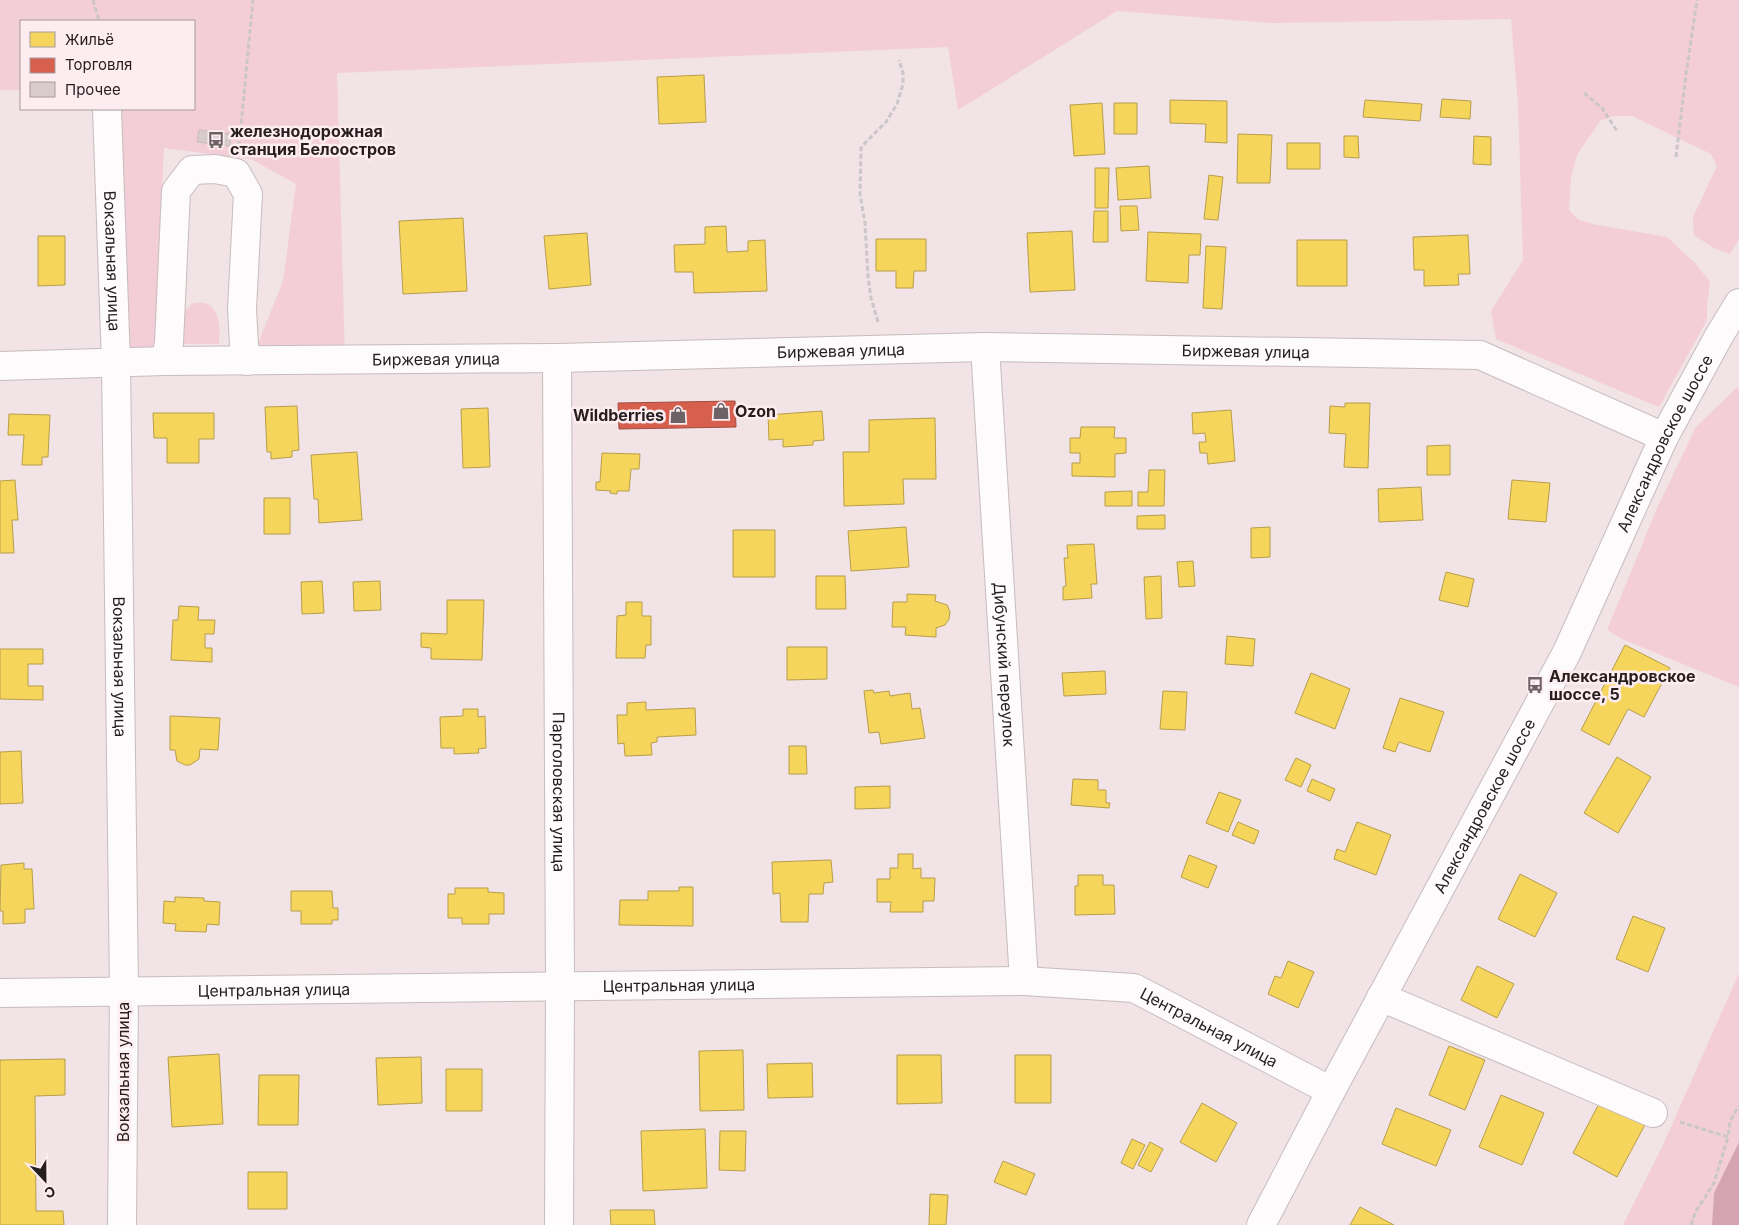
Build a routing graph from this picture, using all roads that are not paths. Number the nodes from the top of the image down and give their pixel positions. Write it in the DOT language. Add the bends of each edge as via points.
graph roads {
  1 [pos="107,110"];
  2 [pos="1739,303"];
  3 [pos="1729,340"];
  4 [pos="985,347"];
  5 [pos="557,358"];
  6 [pos="165,361"];
  7 [pos="247,361"];
  8 [pos="116,362"];
  9 [pos="0,366"];
  10 [pos="1664,437"];
  11 [pos="1024,981"];
  12 [pos="560,986"];
  13 [pos="124,992"];
  14 [pos="0,993"];
  15 [pos="1381,997"];
  16 [pos="1331,1090"];
  17 [pos="1653,1113"];
  18 [pos="122,1225"];
  19 [pos="559,1225"];
  20 [pos="1261,1225"];
  1 -- 8 [label="street, Вокзальная улица"];
  2 -- 3 [label="street, Александровское шоссе"];
  3 -- 10 [label="street, Александровское шоссе"];
  4 -- 5 [label="street, Биржевая улица"];
  4 -- 10 [label="street, Биржевая улица" via="1480,355"];
  4 -- 11 [label="street, Дибунский переулок"];
  5 -- 7 [label="street, Биржевая улица"];
  5 -- 12 [label="street, Парголовская улица"];
  6 -- 7 [label="street, Биржевая улица"];
  6 -- 7 [label="street" via="169,343 176,190 192,170 215,169 236,174 248,194 242,309"];
  6 -- 8 [label="street, Биржевая улица"];
  8 -- 9 [label="street, Биржевая улица"];
  8 -- 13 [label="street, Вокзальная улица"];
  10 -- 15 [label="street, Александровское шоссе" via="1567,652"];
  11 -- 12 [label="street, Центральная улица"];
  11 -- 16 [label="street, Центральная улица" via="1134,988"];
  12 -- 13 [label="street, Центральная улица"];
  12 -- 19 [label="street, Парголовская улица"];
  13 -- 14 [label="street, Центральная улица"];
  13 -- 18 [label="street, Вокзальная улица"];
  15 -- 16 [label="street, Александровское шоссе"];
  15 -- 17 [label="street"];
  16 -- 20 [label="street, Александровское шоссе"];
}
